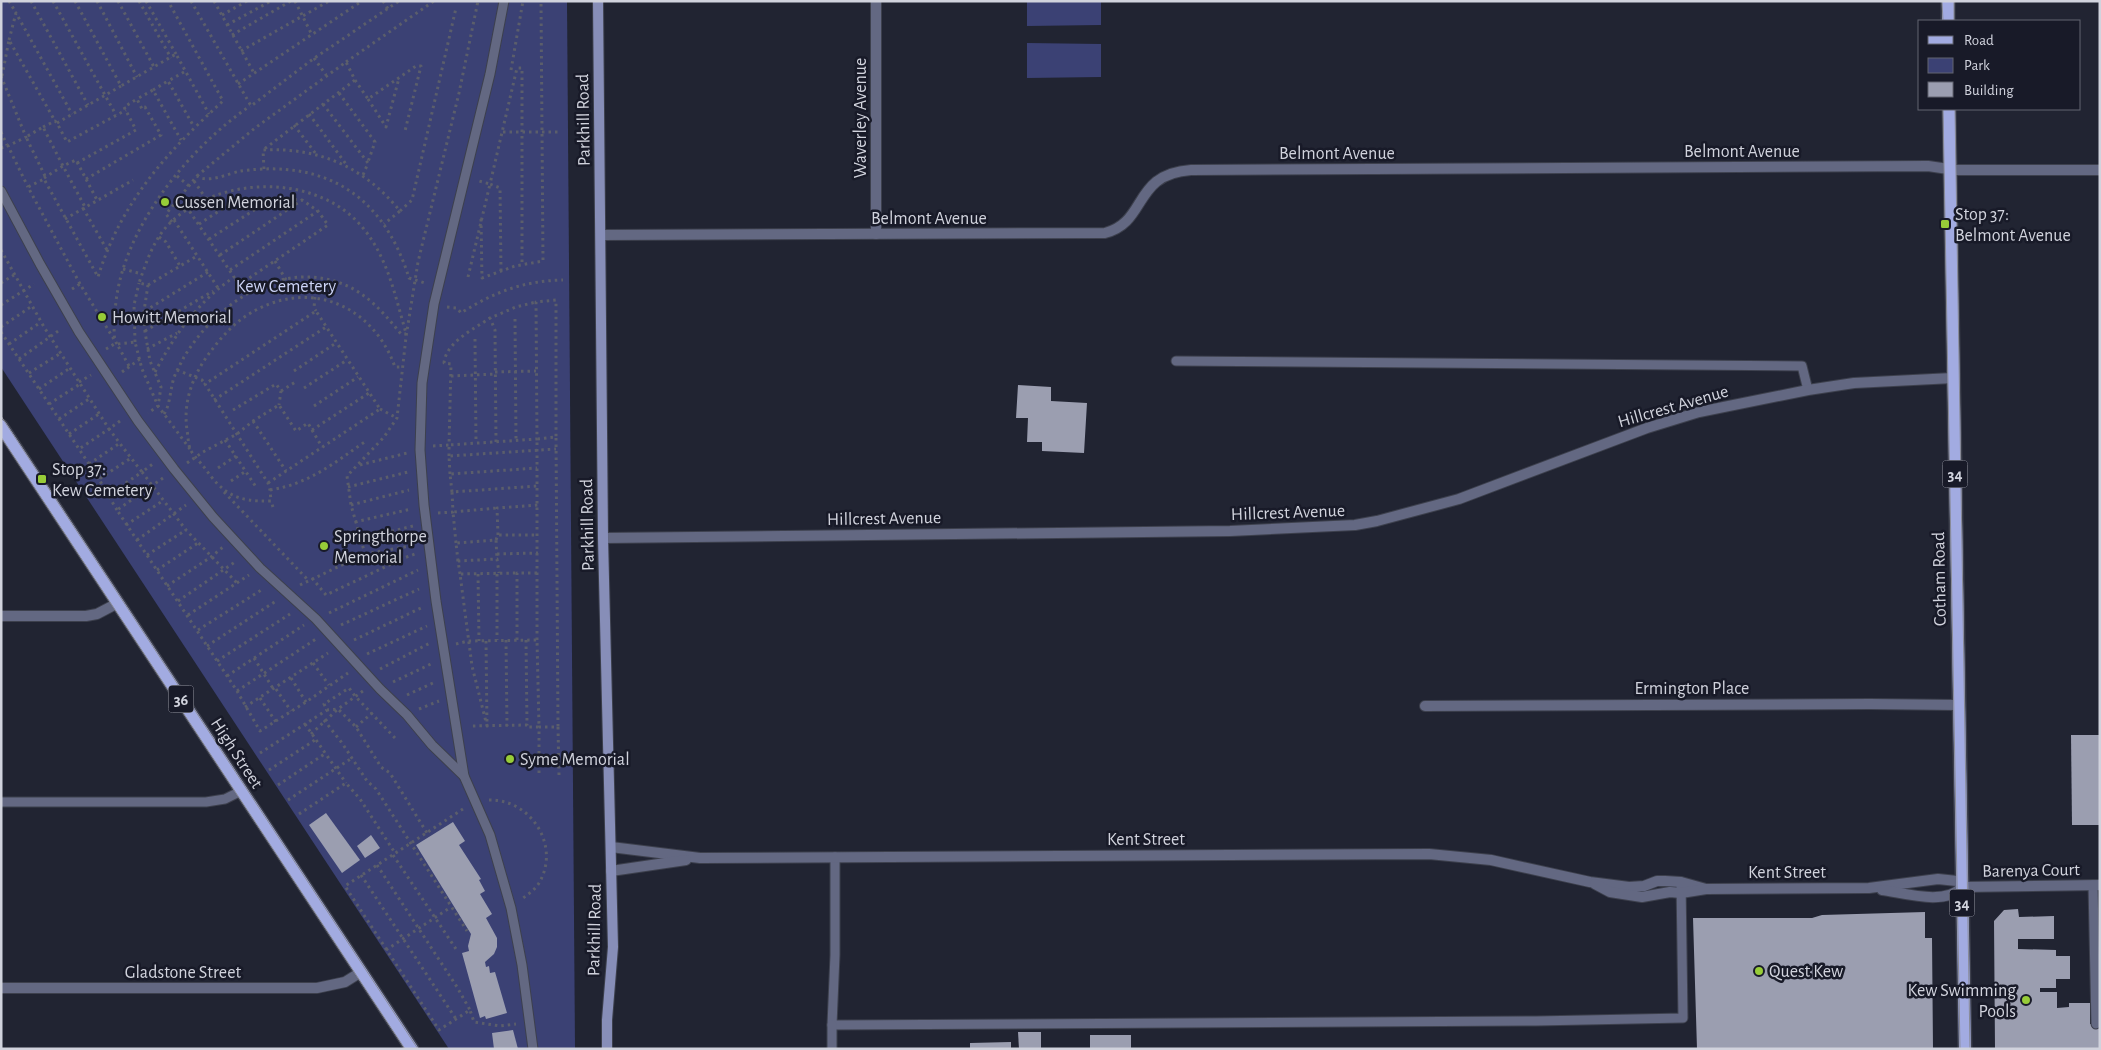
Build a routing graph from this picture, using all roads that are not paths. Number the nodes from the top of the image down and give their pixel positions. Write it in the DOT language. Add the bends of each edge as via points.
graph roads {
  1 [pos="504,1"];
  2 [pos="598,1"];
  3 [pos="876,1"];
  4 [pos="1948,1"];
  5 [pos="1948,20"];
  6 [pos="1949,110"];
  7 [pos="1950,169"];
  8 [pos="2100,170"];
  9 [pos="1,191"];
  10 [pos="876,234"];
  11 [pos="601,235"];
  12 [pos="1176,361"];
  13 [pos="1953,378"];
  14 [pos="1808,390"];
  15 [pos="1,426"];
  16 [pos="603,538"];
  17 [pos="118,603"];
  18 [pos="1,616"];
  19 [pos="1425,706"];
  20 [pos="1959,706"];
  21 [pos="464,776"];
  22 [pos="241,790"];
  23 [pos="1,802"];
  24 [pos="611,847"];
  25 [pos="835,857"];
  26 [pos="700,858"];
  27 [pos="612,871"];
  28 [pos="2097,885"];
  29 [pos="1962,887"];
  30 [pos="1681,888"];
  31 [pos="1869,888"];
  32 [pos="361,972"];
  33 [pos="1,988"];
  34 [pos="2096,1024"];
  35 [pos="832,1025"];
  36 [pos="412,1049"];
  37 [pos="532,1049"];
  38 [pos="607,1049"];
  39 [pos="832,1049"];
  40 [pos="1965,1049"];
  1 -- 21 [label="lane" via="490,74 438,285 422,383 420,450 424,505"];
  2 -- 11 [label="street, Parkhill Road"];
  3 -- 10 [label="street, Waverley Avenue"];
  4 -- 5 [label="main road"];
  6 -- 7 [label="main road, Cotham Road / 34"];
  7 -- 8 [label="street, Belmont Avenue"];
  7 -- 10 [label="street, Belmont Avenue" via="1921,166 1191,170 1176,171 1156,181 1124,225 1106,234"];
  7 -- 13 [label="main road, Cotham Road / 34"];
  9 -- 21 [label="lane" via="110,381 175,470 260,568 313,616"];
  10 -- 11 [label="street, Belmont Avenue"];
  11 -- 16 [label="street, Parkhill Road"];
  12 -- 14 [label="lane" via="1802,366"];
  13 -- 14 [label="street, Hillcrest Avenue" via="1864,382"];
  13 -- 20 [label="main road, Cotham Road / 34"];
  14 -- 16 [label="street, Hillcrest Avenue" via="1699,412 1655,425 1458,499 1356,525 1230,530"];
  15 -- 17 [label="main road, High Street / 36"];
  16 -- 24 [label="street, Parkhill Road"];
  17 -- 18 [label="street" via="86,616"];
  17 -- 22 [label="main road, High Street / 36"];
  19 -- 20 [label="street, Ermington Place"];
  20 -- 29 [label="main road, Cotham Road / 34"];
  21 -- 37 [label="lane" via="490,835 511,908"];
  22 -- 23 [label="lane" via="225,799 206,802"];
  22 -- 32 [label="main road, High Street / 36"];
  24 -- 26 [label="street, Kent Street"];
  24 -- 27 [label="street, Parkhill Road"];
  25 -- 26 [label="street, Kent Street"];
  25 -- 30 [label="street, Kent Street" via="1410,854 1483,859 1590,882 1635,887 1657,881"];
  25 -- 35 [label="lane"];
  26 -- 27 [label="street, Kent Street"];
  27 -- 38 [label="street, Parkhill Road" via="613,947"];
  28 -- 29 [label="street, Barenya Court"];
  28 -- 34 [label="lane"];
  29 -- 31 [label="street, Kent Street" via="1957,881 1938,879"];
  29 -- 31 [label="street, Kent Street" via="1957,893 1940,897"];
  29 -- 40 [label="main road, Cotham Road / 34"];
  30 -- 31 [label="street, Kent Street"];
  30 -- 35 [label="lane" via="1683,1018"];
  32 -- 33 [label="street, Gladstone Street" via="345,982 317,988"];
  32 -- 36 [label="main road, High Street / 36"];
  35 -- 39 [label="lane"];
}
